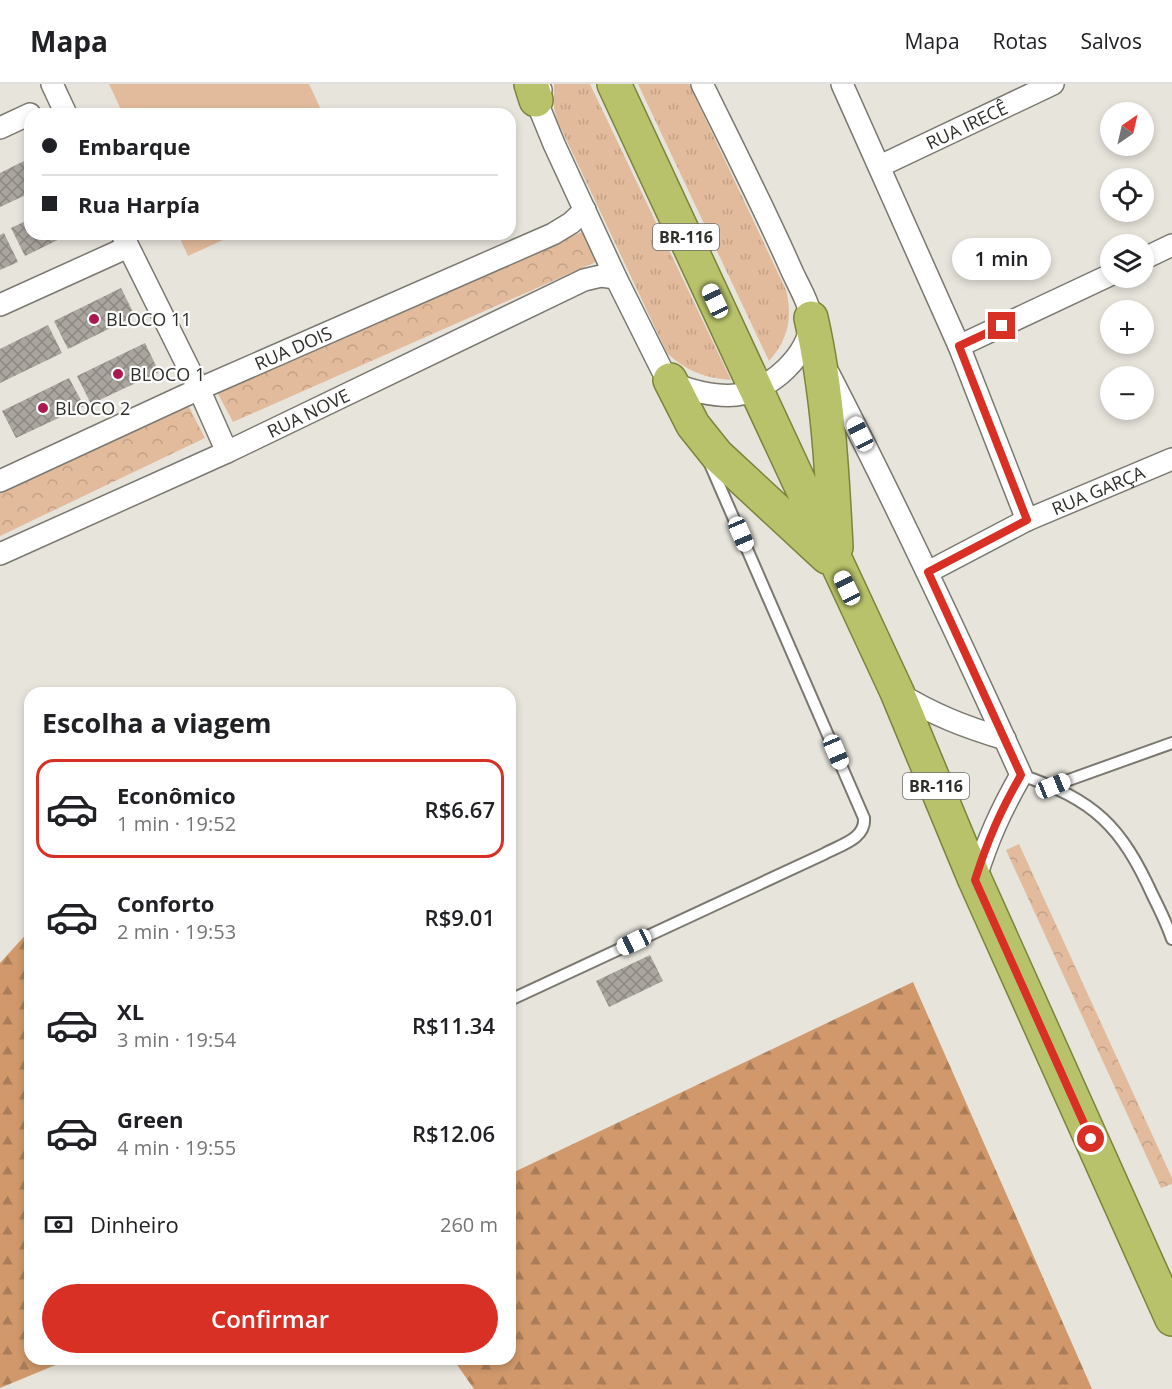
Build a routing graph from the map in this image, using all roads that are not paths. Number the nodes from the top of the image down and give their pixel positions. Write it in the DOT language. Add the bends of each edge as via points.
graph roads {
  1 [pos="614,84"];
  2 [pos="702,84"];
  3 [pos="842,84"];
  4 [pos="1053,84"];
  5 [pos="537,89"];
  6 [pos="59,100"];
  7 [pos="43,108"];
  8 [pos="24,117"];
  9 [pos="0,128"];
  10 [pos="880,166"];
  11 [pos="585,210"];
  12 [pos="125,240"];
  13 [pos="1172,245"];
  14 [pos="1154,254"];
  15 [pos="616,278"];
  16 [pos="1100,280"];
  17 [pos="0,305"];
  18 [pos="811,318"];
  19 [pos="959,346"];
  20 [pos="820,358"];
  21 [pos="670,380"];
  22 [pos="199,389"];
  23 [pos="758,390"];
  24 [pos="693,425"];
  25 [pos="227,452"];
  26 [pos="1172,459"];
  27 [pos="0,482"];
  28 [pos="1027,520"];
  29 [pos="0,554"];
  30 [pos="837,567"];
  31 [pos="928,572"];
  32 [pos="897,692"];
  33 [pos="1005,739"];
  34 [pos="1172,744"];
  35 [pos="1021,775"];
  36 [pos="1053,786"];
  37 [pos="975,880"];
  38 [pos="1172,939"];
  39 [pos="516,997"];
  40 [pos="1171,1313"];
  1 -- 23 [label="highway, BR-116"];
  2 -- 18 [label="street" via="780,244"];
  3 -- 10 [label="street"];
  4 -- 10 [label="street, RUA IRECÊ"];
  5 -- 11 [label="street"];
  6 -- 7 [label="street"];
  8 -- 9 [label="street"];
  10 -- 19 [label="street"];
  11 -- 15 [label="street"];
  11 -- 22 [label="street, RUA DOIS" via="553,234"];
  12 -- 17 [label="street"];
  12 -- 22 [label="street"];
  13 -- 14 [label="street"];
  15 -- 21 [label="street"];
  15 -- 25 [label="street, RUA NOVE" via="584,280"];
  16 -- 19 [label="street"];
  18 -- 20 [label="highway"];
  18 -- 23 [label="street" via="797,356 785,371"];
  19 -- 28 [label="street"];
  20 -- 30 [label="highway" via="832,466"];
  20 -- 31 [label="street"];
  21 -- 23 [label="street" via="715,395"];
  21 -- 24 [label="highway"];
  22 -- 25 [label="street"];
  22 -- 27 [label="street, RUA DOIS"];
  23 -- 30 [label="highway, BR-116"];
  24 -- 30 [label="highway" via="717,455"];
  24 -- 39 [label="lane" via="865,825 858,836 824,854"];
  25 -- 29 [label="street, RUA NOVE"];
  26 -- 28 [label="street, RUA GARÇA"];
  28 -- 31 [label="street, RUA GARÇA"];
  30 -- 32 [label="highway, BR-116"];
  31 -- 33 [label="street"];
  32 -- 33 [label="street" via="962,726"];
  32 -- 37 [label="highway, BR-116"];
  33 -- 35 [label="street"];
  34 -- 36 [label="lane"];
  35 -- 36 [label="lane"];
  35 -- 37 [label="street" via="1000,812"];
  36 -- 38 [label="lane" via="1084,803 1114,827 1138,864"];
  37 -- 40 [label="highway, BR-116"];
}
